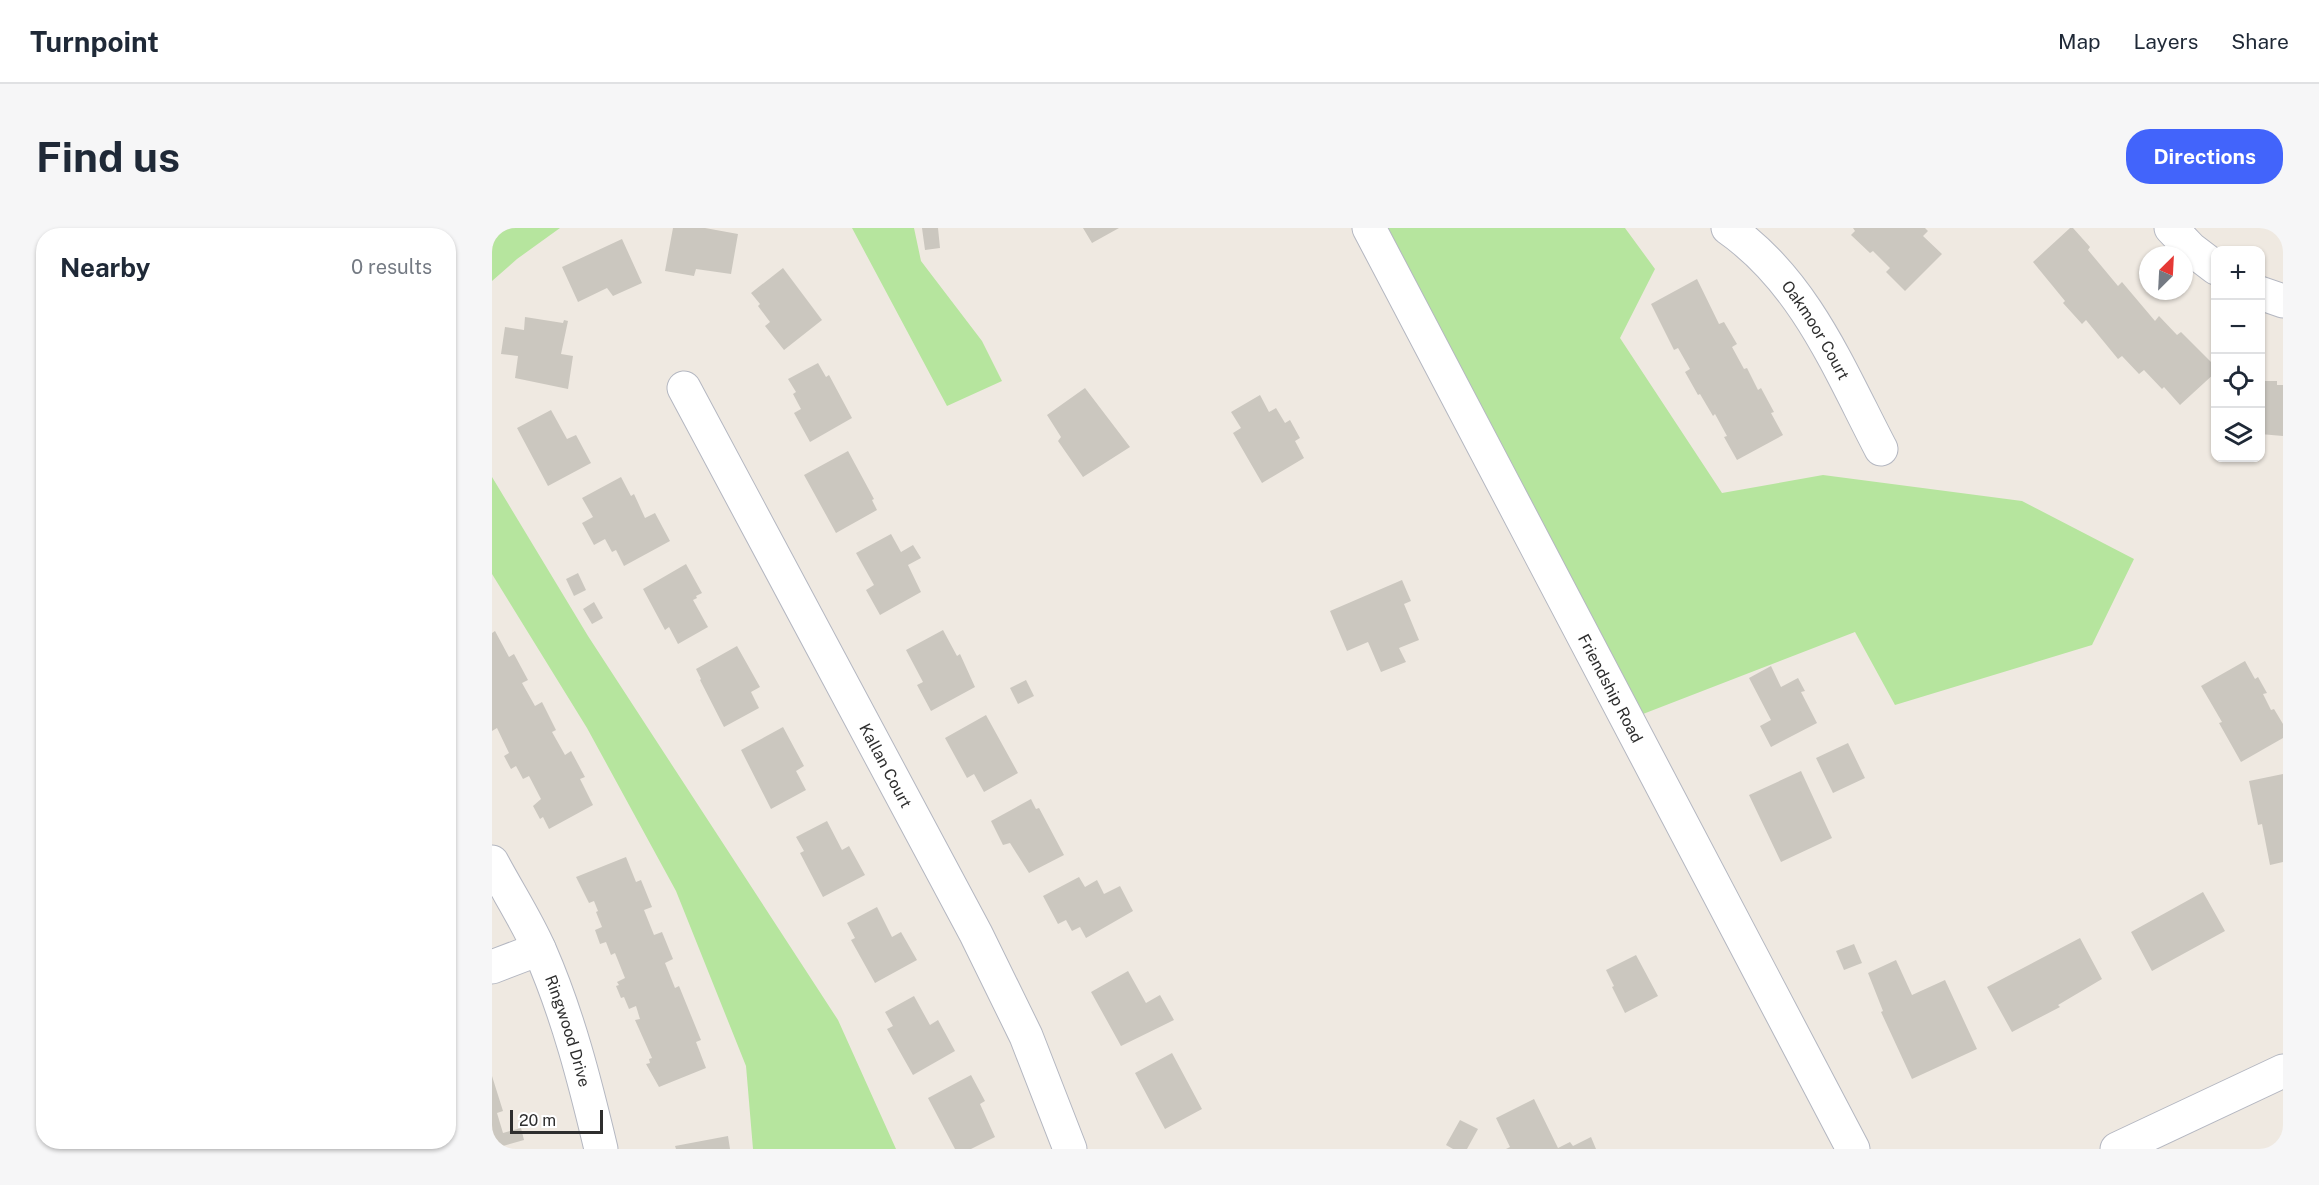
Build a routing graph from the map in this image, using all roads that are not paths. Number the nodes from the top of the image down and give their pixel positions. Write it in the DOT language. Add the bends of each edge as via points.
graph roads {
  1 [pos="1369,228"];
  2 [pos="1728,228"];
  3 [pos="2171,228"];
  4 [pos="2211,264"];
  5 [pos="2265,295"];
  6 [pos="2283,301"];
  7 [pos="684,388"];
  8 [pos="1881,449"];
  9 [pos="492,862"];
  10 [pos="539,949"];
  11 [pos="492,968"];
  12 [pos="2283,1071"];
  13 [pos="601,1149"];
  14 [pos="1070,1149"];
  15 [pos="1853,1149"];
  16 [pos="2117,1149"];
  1 -- 15 [label="street, Friendship Road"];
  2 -- 8 [label="street, Oakmoor Court" via="1750,243 1784,278 1810,314"];
  3 -- 4 [label="street"];
  5 -- 6 [label="street"];
  7 -- 14 [label="street, Kallan Court" via="976,934 1026,1036"];
  9 -- 10 [label="street, Ringwood Drive"];
  10 -- 11 [label="street"];
  10 -- 13 [label="street, Ringwood Drive" via="564,1012"];
  12 -- 16 [label="street"];
}
